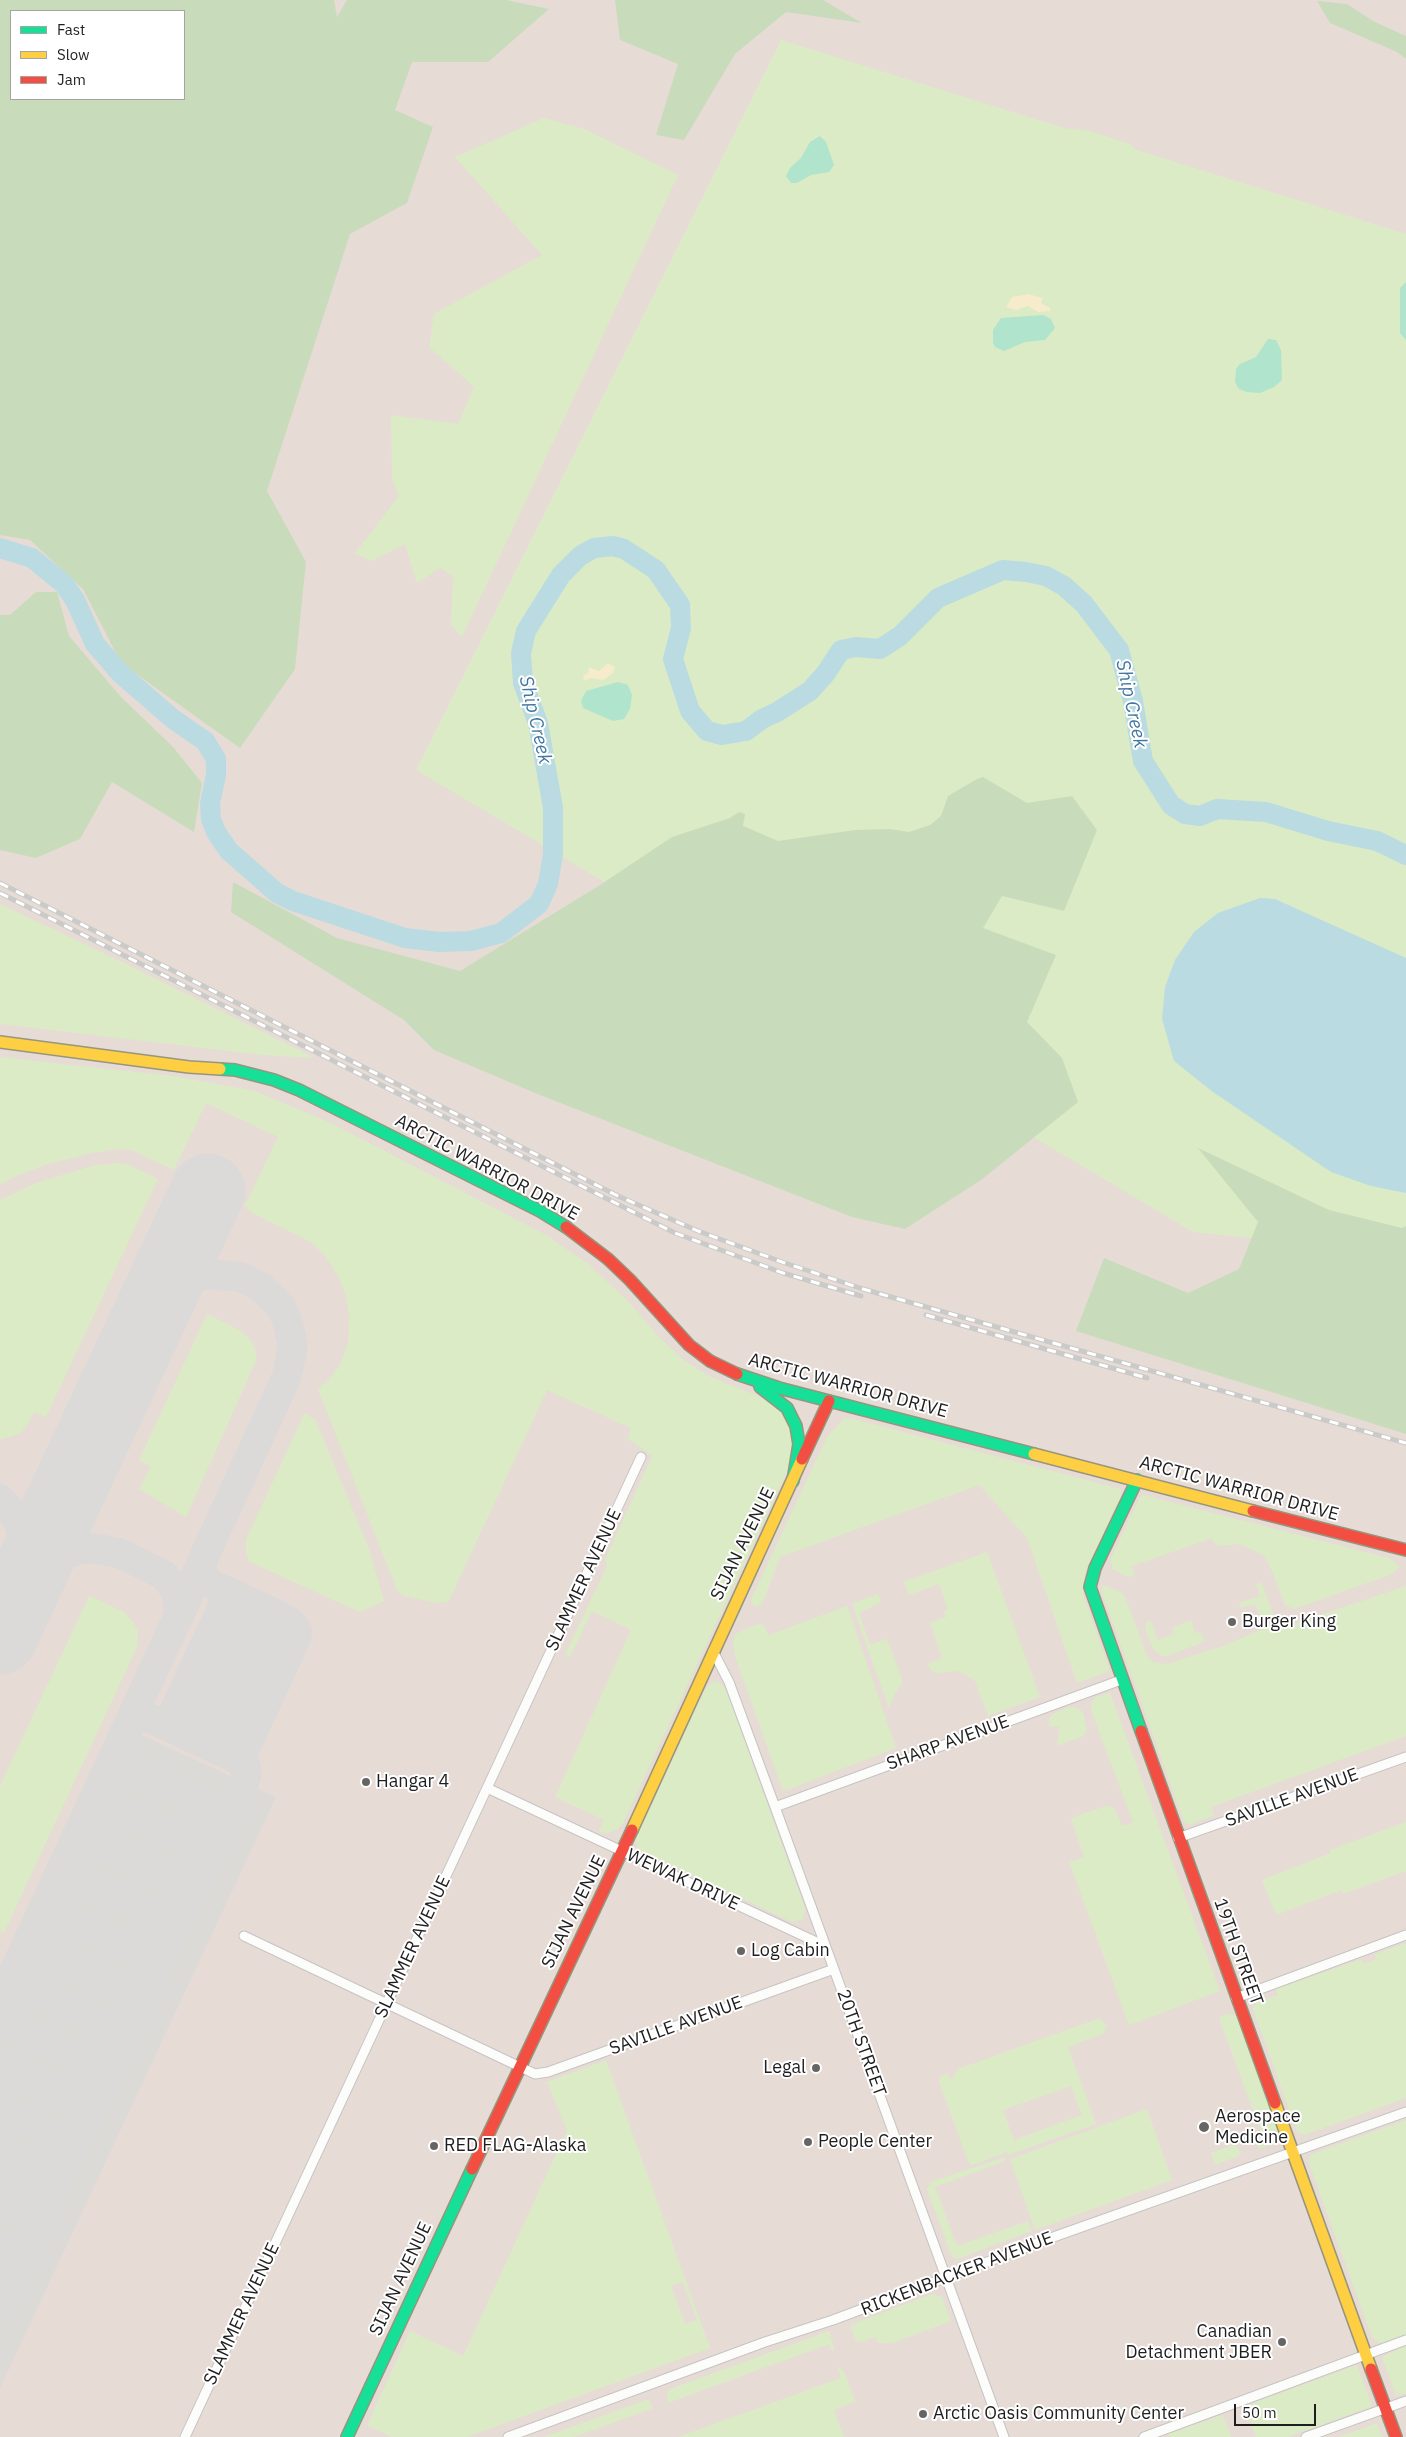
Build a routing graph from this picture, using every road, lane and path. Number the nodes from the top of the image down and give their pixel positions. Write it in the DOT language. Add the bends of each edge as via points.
graph roads {
  1 [pos="0,1042"];
  2 [pos="742,1376"];
  3 [pos="830,1401"];
  4 [pos="641,1457"];
  5 [pos="1137,1480"];
  6 [pos="793,1481"];
  7 [pos="1406,1550"];
  8 [pos="713,1651"];
  9 [pos="1121,1680"];
  10 [pos="1406,1757"];
  11 [pos="487,1788"];
  12 [pos="776,1807"];
  13 [pos="1178,1838"];
  14 [pos="622,1851"];
  15 [pos="1406,1935"];
  16 [pos="244,1936"];
  17 [pos="826,1946"];
  18 [pos="834,1969"];
  19 [pos="1236,1998"];
  20 [pos="388,2003"];
  21 [pos="518,2068"];
  22 [pos="1406,2112"];
  23 [pos="1292,2154"];
  24 [pos="946,2278"];
  25 [pos="1406,2340"];
  26 [pos="1367,2354"];
  27 [pos="1406,2401"];
  28 [pos="1385,2409"];
  29 [pos="351,2436"];
  30 [pos="185,2437"];
  31 [pos="508,2437"];
  32 [pos="1004,2437"];
  33 [pos="1144,2437"];
  34 [pos="1306,2437"];
  35 [pos="1396,2437"];
  1 -- 2 [label="street, ARCTIC WARRIOR DRIVE" via="235,1070 299,1090 540,1211 567,1228 630,1280 689,1345 710,1362"];
  2 -- 3 [label="street, ARCTIC WARRIOR DRIVE"];
  2 -- 6 [label="street" via="787,1408 796,1426 799,1444"];
  3 -- 5 [label="street, ARCTIC WARRIOR DRIVE"];
  3 -- 6 [label="street, SIJAN AVENUE"];
  4 -- 11 [label="street, SLAMMER AVENUE"];
  5 -- 7 [label="street, ARCTIC WARRIOR DRIVE"];
  5 -- 9 [label="street, 19TH STREET" via="1095,1568 1090,1587"];
  6 -- 8 [label="street, SIJAN AVENUE"];
  8 -- 12 [label="street, 20TH STREET" via="729,1682"];
  8 -- 14 [label="street, SIJAN AVENUE"];
  9 -- 12 [label="street, SHARP AVENUE"];
  9 -- 13 [label="street, 19TH STREET"];
  10 -- 13 [label="street, SAVILLE AVENUE"];
  11 -- 14 [label="street, WEWAK DRIVE"];
  11 -- 20 [label="street, SLAMMER AVENUE"];
  12 -- 17 [label="street, 20TH STREET"];
  13 -- 19 [label="street, 19TH STREET"];
  14 -- 17 [label="street, WEWAK DRIVE"];
  14 -- 21 [label="street, SIJAN AVENUE"];
  15 -- 19 [label="street"];
  16 -- 20 [label="street, SAVILLE AVENUE"];
  17 -- 18 [label="street, 20TH STREET"];
  18 -- 21 [label="street, SAVILLE AVENUE" via="548,2072 535,2074"];
  18 -- 24 [label="street, 20TH STREET"];
  19 -- 23 [label="street, 19TH STREET"];
  20 -- 21 [label="street, SAVILLE AVENUE"];
  20 -- 30 [label="street, SLAMMER AVENUE"];
  21 -- 29 [label="street, SIJAN AVENUE"];
  22 -- 23 [label="street, RICKENBACKER AVENUE"];
  23 -- 24 [label="street, RICKENBACKER AVENUE"];
  23 -- 26 [label="street, 19TH STREET"];
  24 -- 31 [label="street, RICKENBACKER AVENUE"];
  24 -- 32 [label="street, 20TH STREET"];
  25 -- 26 [label="street"];
  26 -- 28 [label="street, 19TH STREET"];
  26 -- 33 [label="street"];
  27 -- 28 [label="street"];
  28 -- 34 [label="street"];
  28 -- 35 [label="street, 19TH STREET"];
}
